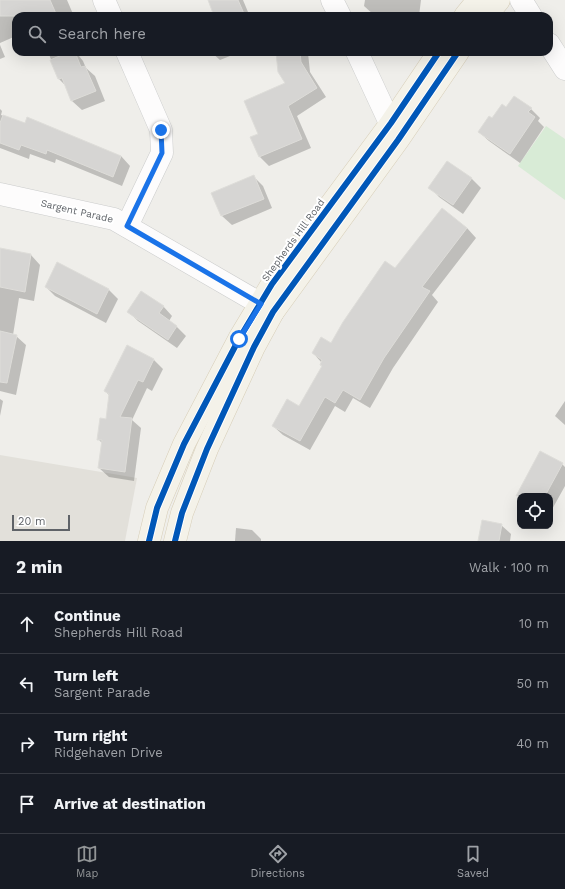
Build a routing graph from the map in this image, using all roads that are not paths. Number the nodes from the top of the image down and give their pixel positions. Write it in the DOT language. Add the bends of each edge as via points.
graph roads {
  1 [pos="104,0"];
  2 [pos="332,0"];
  3 [pos="478,0"];
  4 [pos="499,0"];
  5 [pos="521,0"];
  6 [pos="109,12"];
  7 [pos="338,12"];
  8 [pos="468,12"];
  9 [pos="489,12"];
  10 [pos="528,12"];
  11 [pos="553,50"];
  12 [pos="129,56"];
  13 [pos="359,56"];
  14 [pos="437,56"];
  15 [pos="455,56"];
  16 [pos="565,69"];
  17 [pos="395,132"];
  18 [pos="0,194"];
  19 [pos="127,226"];
  20 [pos="267,308"];
  21 [pos="149,541"];
  22 [pos="175,541"];
  1 -- 6 [label="street"];
  2 -- 7 [label="street"];
  3 -- 8 [label="main road"];
  4 -- 9 [label="main road"];
  5 -- 10 [label="street"];
  11 -- 16 [label="street"];
  12 -- 19 [label="street" via="161,130 162,153"];
  13 -- 17 [label="street"];
  14 -- 17 [label="main road, Shepherds Hill Road"];
  15 -- 17 [label="main road, Shepherds Hill Road"];
  17 -- 20 [label="main road, Shepherds Hill Road" via="272,284"];
  18 -- 19 [label="street, Sargent Parade" via="114,219"];
  19 -- 20 [label="street, Sargent Parade"];
  20 -- 21 [label="main road, Shepherds Hill Road" via="239,339 184,444 157,508"];
  20 -- 22 [label="main road, Shepherds Hill Road" via="254,347 207,449 182,513"];
}
